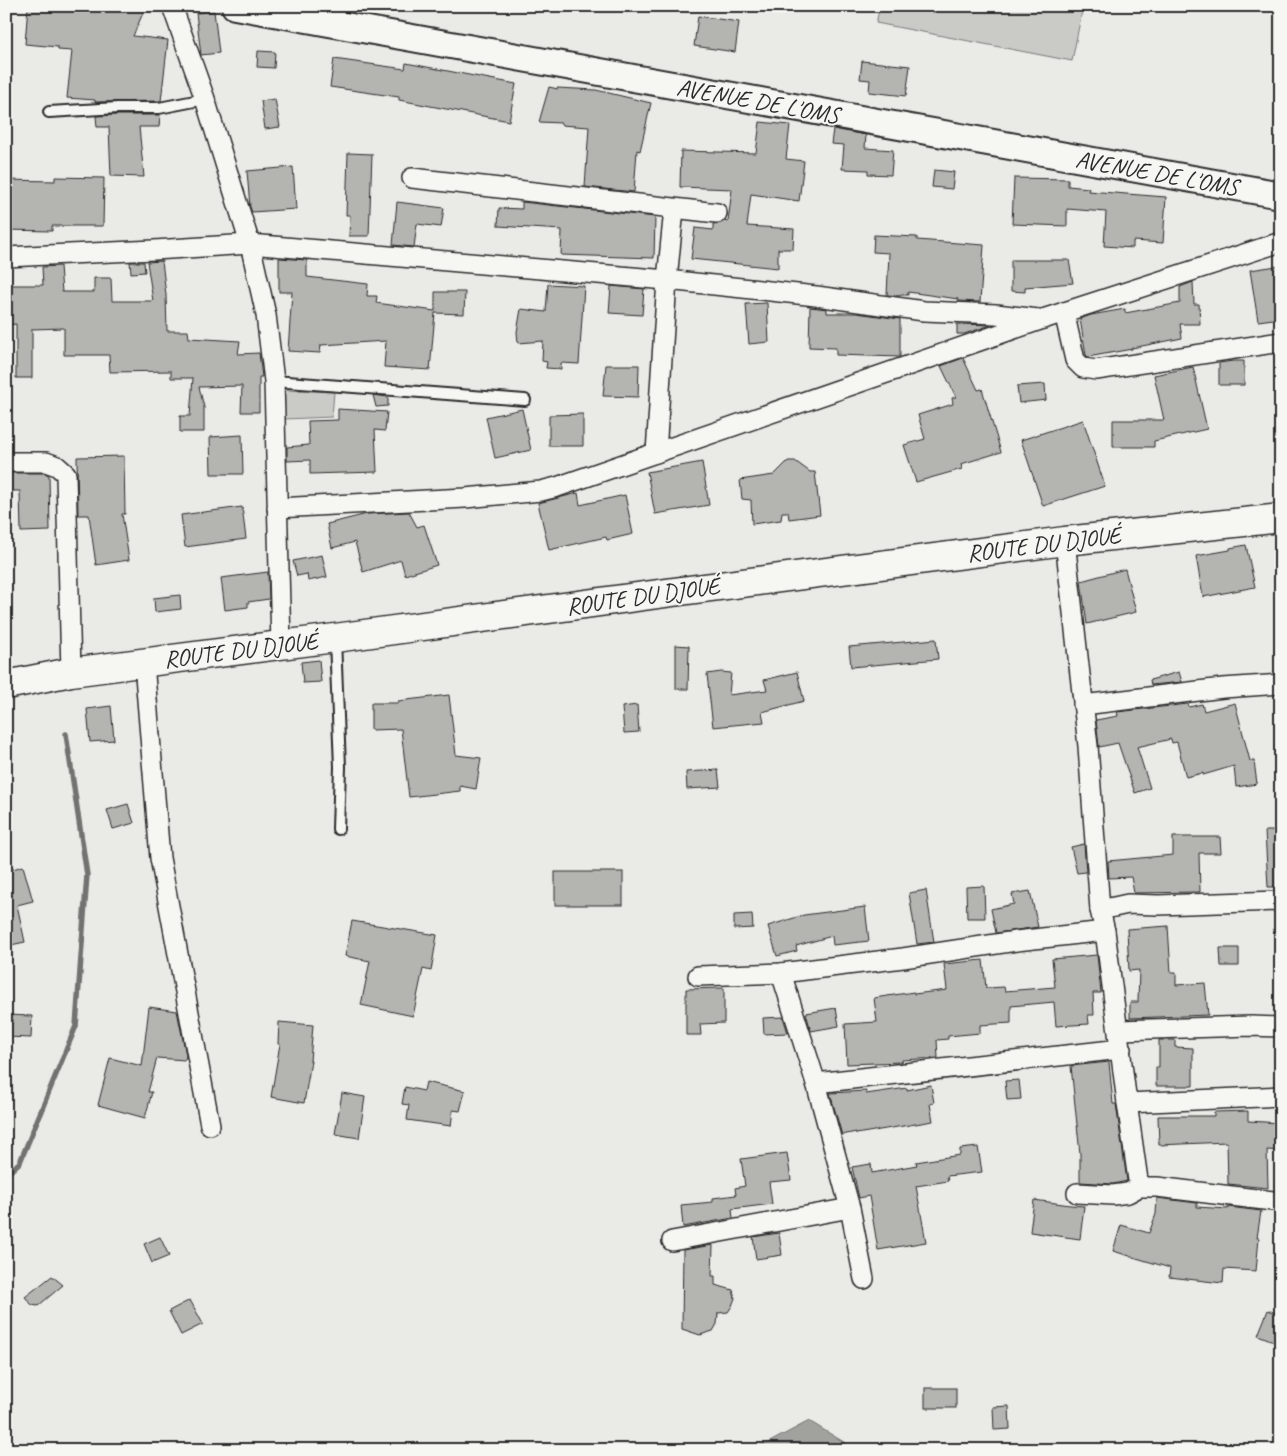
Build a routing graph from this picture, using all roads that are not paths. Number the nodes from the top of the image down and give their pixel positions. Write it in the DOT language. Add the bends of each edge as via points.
graph roads {
  1 [pos="172,6"];
  2 [pos="236,6"];
  3 [pos="204,99"];
  4 [pos="49,112"];
  5 [pos="412,178"];
  6 [pos="1281,195"];
  7 [pos="674,209"];
  8 [pos="716,213"];
  9 [pos="1281,242"];
  10 [pos="250,244"];
  11 [pos="6,256"];
  12 [pos="667,280"];
  13 [pos="1064,312"];
  14 [pos="1043,319"];
  15 [pos="1281,342"];
  16 [pos="274,380"];
  17 [pos="525,400"];
  18 [pos="656,453"];
  19 [pos="6,462"];
  20 [pos="277,508"];
  21 [pos="1281,518"];
  22 [pos="1065,541"];
  23 [pos="336,638"];
  24 [pos="281,644"];
  25 [pos="144,663"];
  26 [pos="71,672"];
  27 [pos="1281,684"];
  28 [pos="6,685"];
  29 [pos="1083,705"];
  30 [pos="338,829"];
  31 [pos="1281,901"];
  32 [pos="1100,910"];
  33 [pos="1105,931"];
  34 [pos="781,973"];
  35 [pos="698,976"];
  36 [pos="1281,1027"];
  37 [pos="1118,1030"];
  38 [pos="1121,1049"];
  39 [pos="816,1083"];
  40 [pos="1281,1096"];
  41 [pos="1126,1102"];
  42 [pos="210,1125"];
  43 [pos="1139,1187"];
  44 [pos="1077,1193"];
  45 [pos="1281,1202"];
  46 [pos="850,1208"];
  47 [pos="672,1241"];
  48 [pos="864,1278"];
  1 -- 3 [label="street"];
  2 -- 6 [label="street, AVENUE DE L'OMS"];
  3 -- 4 [label="lane" via="159,108"];
  3 -- 10 [label="street"];
  5 -- 7 [label="street"];
  7 -- 8 [label="street"];
  7 -- 12 [label="street"];
  9 -- 13 [label="street"];
  10 -- 11 [label="street"];
  10 -- 12 [label="street"];
  10 -- 16 [label="street" via="266,315"];
  12 -- 14 [label="street" via="816,296 924,312"];
  12 -- 18 [label="street"];
  13 -- 14 [label="street"];
  13 -- 15 [label="street" via="1075,360 1083,368 1096,370"];
  14 -- 18 [label="street"];
  16 -- 17 [label="lane"];
  16 -- 20 [label="street"];
  18 -- 20 [label="street" via="541,491"];
  19 -- 26 [label="street" via="46,462 66,474"];
  20 -- 24 [label="street"];
  21 -- 22 [label="main road, ROUTE DU DJOUÉ"];
  22 -- 23 [label="main road, ROUTE DU DJOUÉ"];
  22 -- 29 [label="street"];
  23 -- 24 [label="main road, ROUTE DU DJOUÉ"];
  23 -- 30 [label="lane" via="340,767"];
  24 -- 25 [label="main road, ROUTE DU DJOUÉ"];
  25 -- 26 [label="main road, ROUTE DU DJOUÉ"];
  25 -- 42 [label="street" via="160,858"];
  26 -- 28 [label="main road, ROUTE DU DJOUÉ"];
  27 -- 29 [label="street"];
  29 -- 32 [label="street"];
  31 -- 32 [label="street" via="1128,904"];
  32 -- 33 [label="street"];
  33 -- 34 [label="street"];
  33 -- 37 [label="street"];
  34 -- 35 [label="street"];
  34 -- 39 [label="street"];
  36 -- 37 [label="street"];
  37 -- 38 [label="street"];
  38 -- 39 [label="street"];
  38 -- 41 [label="street"];
  39 -- 46 [label="street"];
  40 -- 41 [label="street"];
  41 -- 43 [label="street"];
  43 -- 44 [label="street" via="1113,1195"];
  43 -- 45 [label="street"];
  46 -- 47 [label="street"];
  46 -- 48 [label="street"];
}
